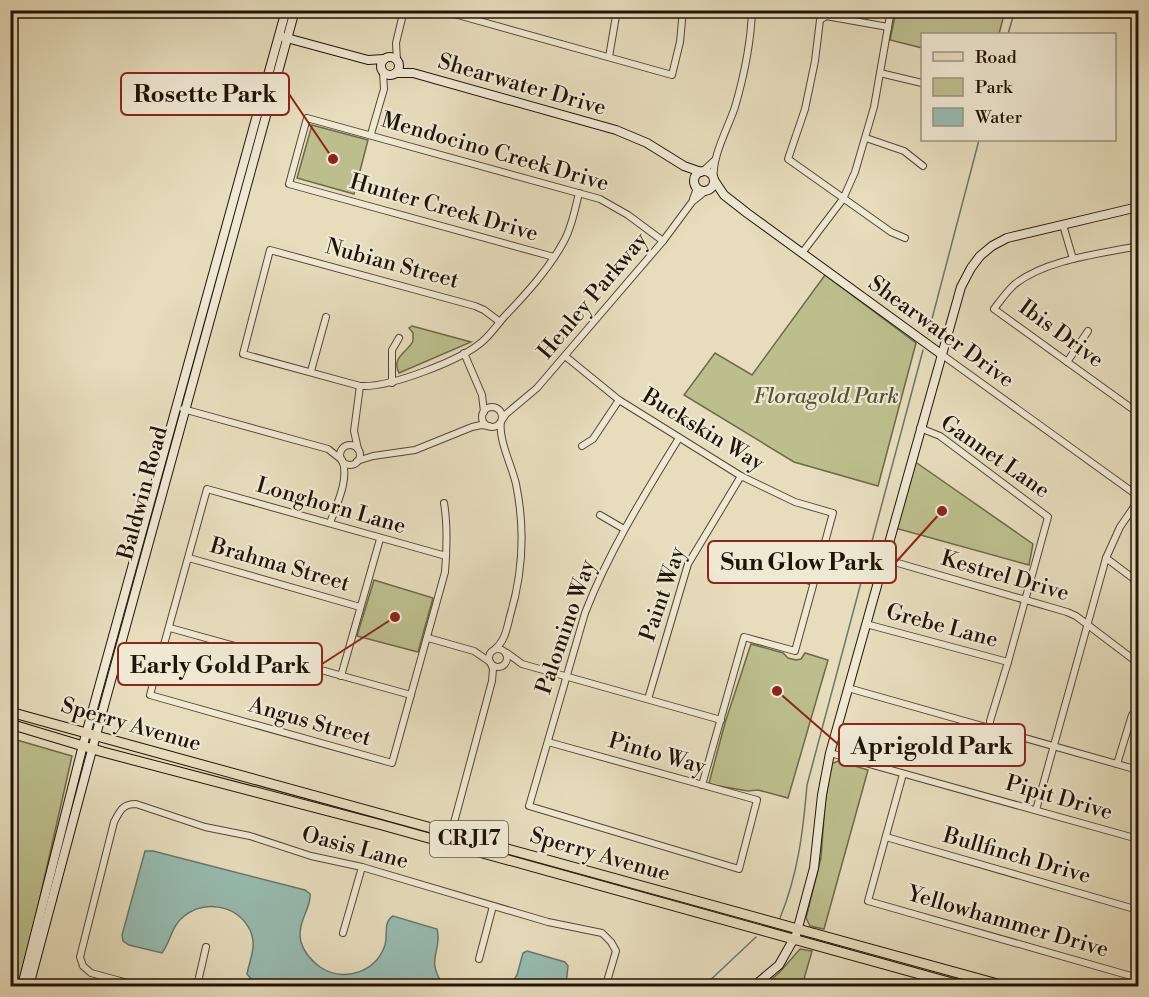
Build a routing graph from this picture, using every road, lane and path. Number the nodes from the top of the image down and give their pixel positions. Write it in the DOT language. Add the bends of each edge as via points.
graph roads {
  1 [pos="286,10"];
  2 [pos="295,10"];
  3 [pos="404,10"];
  4 [pos="440,10"];
  5 [pos="617,10"];
  6 [pos="683,10"];
  7 [pos="752,10"];
  8 [pos="891,10"];
  9 [pos="888,27"];
  10 [pos="283,37"];
  11 [pos="396,43"];
  12 [pos="609,57"];
  13 [pos="385,58"];
  14 [pos="368,60"];
  15 [pos="398,61"];
  16 [pos="382,71"];
  17 [pos="413,73"];
  18 [pos="880,73"];
  19 [pos="395,74"];
  20 [pos="921,83"];
  21 [pos="384,89"];
  22 [pos="371,134"];
  23 [pos="866,138"];
  24 [pos="715,159"];
  25 [pos="684,166"];
  26 [pos="923,166"];
  27 [pos="701,172"];
  28 [pos="714,179"];
  29 [pos="289,184"];
  30 [pos="695,184"];
  31 [pos="707,190"];
  32 [pos="579,193"];
  33 [pos="724,195"];
  34 [pos="843,199"];
  35 [pos="692,202"];
  36 [pos="1138,207"];
  37 [pos="1063,225"];
  38 [pos="905,238"];
  39 [pos="663,241"];
  40 [pos="1138,246"];
  41 [pos="802,253"];
  42 [pos="554,257"];
  43 [pos="1073,259"];
  44 [pos="326,317"];
  45 [pos="500,322"];
  46 [pos="1088,331"];
  47 [pos="399,338"];
  48 [pos="464,353"];
  49 [pos="941,354"];
  50 [pos="565,357"];
  51 [pos="1067,362"];
  52 [pos="311,371"];
  53 [pos="392,383"];
  54 [pos="360,386"];
  55 [pos="482,395"];
  56 [pos="619,400"];
  57 [pos="515,406"];
  58 [pos="181,408"];
  59 [pos="495,408"];
  60 [pos="1137,409"];
  61 [pos="483,413"];
  62 [pos="501,421"];
  63 [pos="490,426"];
  64 [pos="471,427"];
  65 [pos="920,428"];
  66 [pos="354,431"];
  67 [pos="680,438"];
  68 [pos="502,440"];
  69 [pos="346,446"];
  70 [pos="582,446"];
  71 [pos="328,449"];
  72 [pos="358,449"];
  73 [pos="373,456"];
  74 [pos="342,460"];
  75 [pos="162,461"];
  76 [pos="356,462"];
  77 [pos="741,476"];
  78 [pos="344,478"];
  79 [pos="1138,499"];
  80 [pos="444,503"];
  81 [pos="159,506"];
  82 [pos="600,515"];
  83 [pos="330,523"];
  84 [pos="624,529"];
  85 [pos="380,539"];
  86 [pos="447,556"];
  87 [pos="189,558"];
  88 [pos="1106,558"];
  89 [pos="884,559"];
  90 [pos="771,569"];
  91 [pos="813,582"];
  92 [pos="1138,582"];
  93 [pos="1026,600"];
  94 [pos="360,607"];
  95 [pos="866,624"];
  96 [pos="1087,625"];
  97 [pos="170,628"];
  98 [pos="505,635"];
  99 [pos="428,638"];
  100 [pos="494,649"];
  101 [pos="474,651"];
  102 [pos="506,652"];
  103 [pos="1008,662"];
  104 [pos="491,663"];
  105 [pos="1138,663"];
  106 [pos="522,664"];
  107 [pos="504,665"];
  108 [pos="340,676"];
  109 [pos="566,677"];
  110 [pos="492,681"];
  111 [pos="848,688"];
  112 [pos="411,694"];
  113 [pos="648,699"];
  114 [pos="10,712"];
  115 [pos="1132,715"];
  116 [pos="721,720"];
  117 [pos="10,724"];
  118 [pos="990,727"];
  119 [pos="91,734"];
  120 [pos="548,742"];
  121 [pos="1054,746"];
  122 [pos="87,747"];
  123 [pos="830,753"];
  124 [pos="1117,764"];
  125 [pos="1138,770"];
  126 [pos="903,774"];
  127 [pos="702,785"];
  128 [pos="1036,810"];
  129 [pos="451,834"];
  130 [pos="886,837"];
  131 [pos="1138,839"];
  132 [pos="448,845"];
  133 [pos="362,867"];
  134 [pos="739,869"];
  135 [pos="493,906"];
  136 [pos="1138,910"];
  137 [pos="797,930"];
  138 [pos="343,933"];
  139 [pos="794,940"];
  140 [pos="206,947"];
  141 [pos="479,959"];
  142 [pos="1138,978"];
  143 [pos="22,987"];
  144 [pos="29,987"];
  145 [pos="139,987"];
  146 [pos="197,987"];
  147 [pos="608,987"];
  148 [pos="754,987"];
  149 [pos="963,987"];
  150 [pos="1005,987"];
  1 -- 10 [label="street, Baldwin Road"];
  2 -- 10 [label="street, Baldwin Road"];
  3 -- 11 [label="street"];
  4 -- 12 [label="street"];
  5 -- 12 [label="street"];
  6 -- 12 [label="street" via="672,75"];
  7 -- 24 [label="street" via="740,90"];
  8 -- 9 [label="street"];
  9 -- 18 [label="street"];
  9 -- 34 [label="street" via="826,16 819,22 805,109 788,159"];
  10 -- 14 [label="street"];
  10 -- 58 [label="street, Baldwin Road"];
  11 -- 13 [label="street"];
  11 -- 15 [label="street"];
  13 -- 14 [label="street"];
  13 -- 15 [label="street"];
  13 -- 16 [label="street"];
  14 -- 16 [label="street"];
  15 -- 17 [label="street, Shearwater Drive"];
  15 -- 19 [label="street"];
  16 -- 19 [label="street"];
  16 -- 21 [label="street"];
  17 -- 19 [label="street, Shearwater Drive"];
  17 -- 25 [label="street, Shearwater Drive" via="616,130 653,146"];
  18 -- 20 [label="street"];
  18 -- 23 [label="street"];
  19 -- 21 [label="street"];
  21 -- 22 [label="street"];
  22 -- 29 [label="street, Mendocino Creek Drive" via="307,118"];
  22 -- 32 [label="street, Mendocino Creek Drive"];
  23 -- 26 [label="street" via="904,151"];
  23 -- 34 [label="street"];
  24 -- 27 [label="street"];
  24 -- 28 [label="street"];
  25 -- 27 [label="street, Shearwater Drive"];
  25 -- 30 [label="street, Shearwater Drive"];
  27 -- 28 [label="street"];
  27 -- 30 [label="street" via="696,175"];
  28 -- 31 [label="street"];
  28 -- 33 [label="street, Shearwater Drive"];
  29 -- 42 [label="street, Hunter Creek Drive"];
  30 -- 31 [label="street"];
  30 -- 35 [label="street, Henley Parkway"];
  31 -- 33 [label="street, Shearwater Drive"];
  31 -- 35 [label="street, Henley Parkway"];
  32 -- 39 [label="street, Mendocino Creek Drive" via="616,207"];
  32 -- 42 [label="street" via="568,232"];
  33 -- 41 [label="street, Shearwater Drive"];
  34 -- 38 [label="street"];
  34 -- 41 [label="street"];
  35 -- 39 [label="street, Henley Parkway"];
  36 -- 37 [label="street"];
  37 -- 43 [label="street"];
  37 -- 49 [label="street" via="1007,238 980,256 964,280"];
  39 -- 50 [label="street, Henley Parkway"];
  40 -- 43 [label="street"];
  41 -- 49 [label="street, Shearwater Drive"];
  42 -- 45 [label="street"];
  43 -- 51 [label="street, Ibis Drive" via="1022,279 994,309"];
  44 -- 52 [label="street"];
  45 -- 48 [label="street" via="482,342"];
  45 -- 52 [label="street, Nubian Street" via="475,306 270,250 243,354"];
  46 -- 51 [label="street"];
  47 -- 53 [label="street" via="392,350"];
  48 -- 53 [label="street"];
  48 -- 55 [label="street"];
  49 -- 65 [label="street"];
  49 -- 79 [label="street, Shearwater Drive"];
  50 -- 56 [label="street, Buckskin Way"];
  50 -- 57 [label="street, Henley Parkway" via="533,393"];
  51 -- 60 [label="street, Ibis Drive"];
  52 -- 54 [label="street"];
  53 -- 54 [label="street"];
  54 -- 66 [label="street"];
  55 -- 59 [label="street"];
  55 -- 61 [label="street"];
  56 -- 67 [label="street, Buckskin Way"];
  56 -- 70 [label="street" via="593,439"];
  57 -- 59 [label="street"];
  57 -- 62 [label="street, Henley Parkway"];
  58 -- 71 [label="street"];
  58 -- 75 [label="street, Baldwin Road"];
  58 -- 81 [label="street, Baldwin Road"];
  59 -- 61 [label="street"];
  59 -- 62 [label="street" via="501,411"];
  61 -- 63 [label="street" via="483,420"];
  61 -- 64 [label="street"];
  62 -- 63 [label="street"];
  62 -- 68 [label="street"];
  63 -- 64 [label="street"];
  63 -- 68 [label="street"];
  64 -- 73 [label="street" via="415,450"];
  65 -- 89 [label="street"];
  65 -- 93 [label="street, Gannet Lane" via="940,436 1048,517"];
  66 -- 69 [label="street"];
  66 -- 72 [label="street"];
  67 -- 77 [label="street, Buckskin Way"];
  67 -- 84 [label="street, Palomino Way"];
  68 -- 98 [label="street" via="516,485 522,540 516,592"];
  69 -- 71 [label="street"];
  69 -- 72 [label="street"];
  69 -- 74 [label="street" via="340,454"];
  71 -- 74 [label="street"];
  72 -- 73 [label="street"];
  72 -- 76 [label="street" via="360,456"];
  73 -- 76 [label="street"];
  74 -- 76 [label="street"];
  74 -- 78 [label="street"];
  75 -- 81 [label="street" via="165,465"];
  75 -- 119 [label="street, Baldwin Road"];
  76 -- 78 [label="street"];
  77 -- 91 [label="street, Buckskin Way" via="795,502 833,513"];
  77 -- 113 [label="street, Paint Way" via="688,564"];
  78 -- 83 [label="street"];
  79 -- 88 [label="street"];
  80 -- 86 [label="street"];
  81 -- 119 [label="street, Baldwin Road"];
  82 -- 84 [label="street"];
  83 -- 85 [label="street, Longhorn Lane"];
  83 -- 87 [label="street, Longhorn Lane" via="207,489"];
  84 -- 109 [label="street, Palomino Way" via="594,589"];
  85 -- 86 [label="street, Longhorn Lane"];
  85 -- 94 [label="street"];
  86 -- 99 [label="street"];
  87 -- 94 [label="street, Brahma Street"];
  87 -- 97 [label="street"];
  88 -- 92 [label="street"];
  88 -- 96 [label="street"];
  89 -- 93 [label="street, Kestrel Drive"];
  89 -- 95 [label="street"];
  90 -- 91 [label="street"];
  91 -- 116 [label="street" via="795,651 744,636"];
  93 -- 96 [label="street, Kestrel Drive" via="1067,612"];
  93 -- 103 [label="street"];
  94 -- 108 [label="street"];
  95 -- 103 [label="street, Grebe Lane"];
  95 -- 111 [label="street"];
  96 -- 105 [label="street, Kestrel Drive"];
  96 -- 121 [label="street"];
  97 -- 108 [label="street"];
  97 -- 112 [label="street, Angus Street" via="150,695 392,764"];
  98 -- 100 [label="street"];
  98 -- 102 [label="street"];
  99 -- 101 [label="street"];
  99 -- 112 [label="street"];
  100 -- 101 [label="street"];
  100 -- 102 [label="street"];
  100 -- 104 [label="street" via="489,655"];
  101 -- 104 [label="street"];
  102 -- 106 [label="street"];
  102 -- 107 [label="street" via="508,661"];
  103 -- 118 [label="street"];
  104 -- 107 [label="street"];
  104 -- 110 [label="street"];
  106 -- 107 [label="street"];
  106 -- 109 [label="street"];
  107 -- 110 [label="street"];
  108 -- 112 [label="street"];
  109 -- 113 [label="street"];
  109 -- 120 [label="street, Palomino Way"];
  110 -- 129 [label="street"];
  111 -- 118 [label="street"];
  111 -- 123 [label="street"];
  113 -- 116 [label="street"];
  114 -- 119 [label="main road, Sperry Avenue / CR J17"];
  115 -- 124 [label="street"];
  116 -- 127 [label="street"];
  117 -- 122 [label="main road, Sperry Avenue / CR J17"];
  118 -- 121 [label="street"];
  119 -- 122 [label="street, Baldwin Road"];
  119 -- 129 [label="main road, Sperry Avenue / CR J17"];
  120 -- 127 [label="street, Pinto Way"];
  120 -- 134 [label="street, Palomino Way" via="528,806"];
  121 -- 124 [label="street"];
  121 -- 128 [label="street"];
  122 -- 132 [label="main road, Sperry Avenue / CR J17"];
  122 -- 143 [label="street, Baldwin Road"];
  122 -- 144 [label="street, Baldwin Road"];
  123 -- 126 [label="street, Pipit Drive"];
  123 -- 137 [label="street" via="814,868"];
  124 -- 125 [label="street"];
  126 -- 128 [label="street, Pipit Drive"];
  126 -- 130 [label="street"];
  127 -- 134 [label="street, Pinto Way" via="757,800"];
  128 -- 131 [label="street, Pipit Drive"];
  129 -- 132 [label="street"];
  129 -- 137 [label="main road, Sperry Avenue / CR J17"];
  130 -- 136 [label="street, Bullfinch Drive"];
  130 -- 142 [label="street, Yellowhammer Drive" via="868,901"];
  132 -- 139 [label="main road, Sperry Avenue / CR J17"];
  133 -- 135 [label="street, Oasis Lane"];
  133 -- 138 [label="street"];
  133 -- 145 [label="street, Oasis Lane" via="205,827 136,804 123,806 114,822 80,957 91,973"];
  135 -- 141 [label="street"];
  135 -- 147 [label="street, Oasis Lane" via="602,933 615,951"];
  137 -- 139 [label="street"];
  137 -- 150 [label="main road, Sperry Avenue / CR J17"];
  139 -- 148 [label="street" via="779,965"];
  139 -- 149 [label="main road, Sperry Avenue / CR J17"];
  140 -- 146 [label="street"];
}
